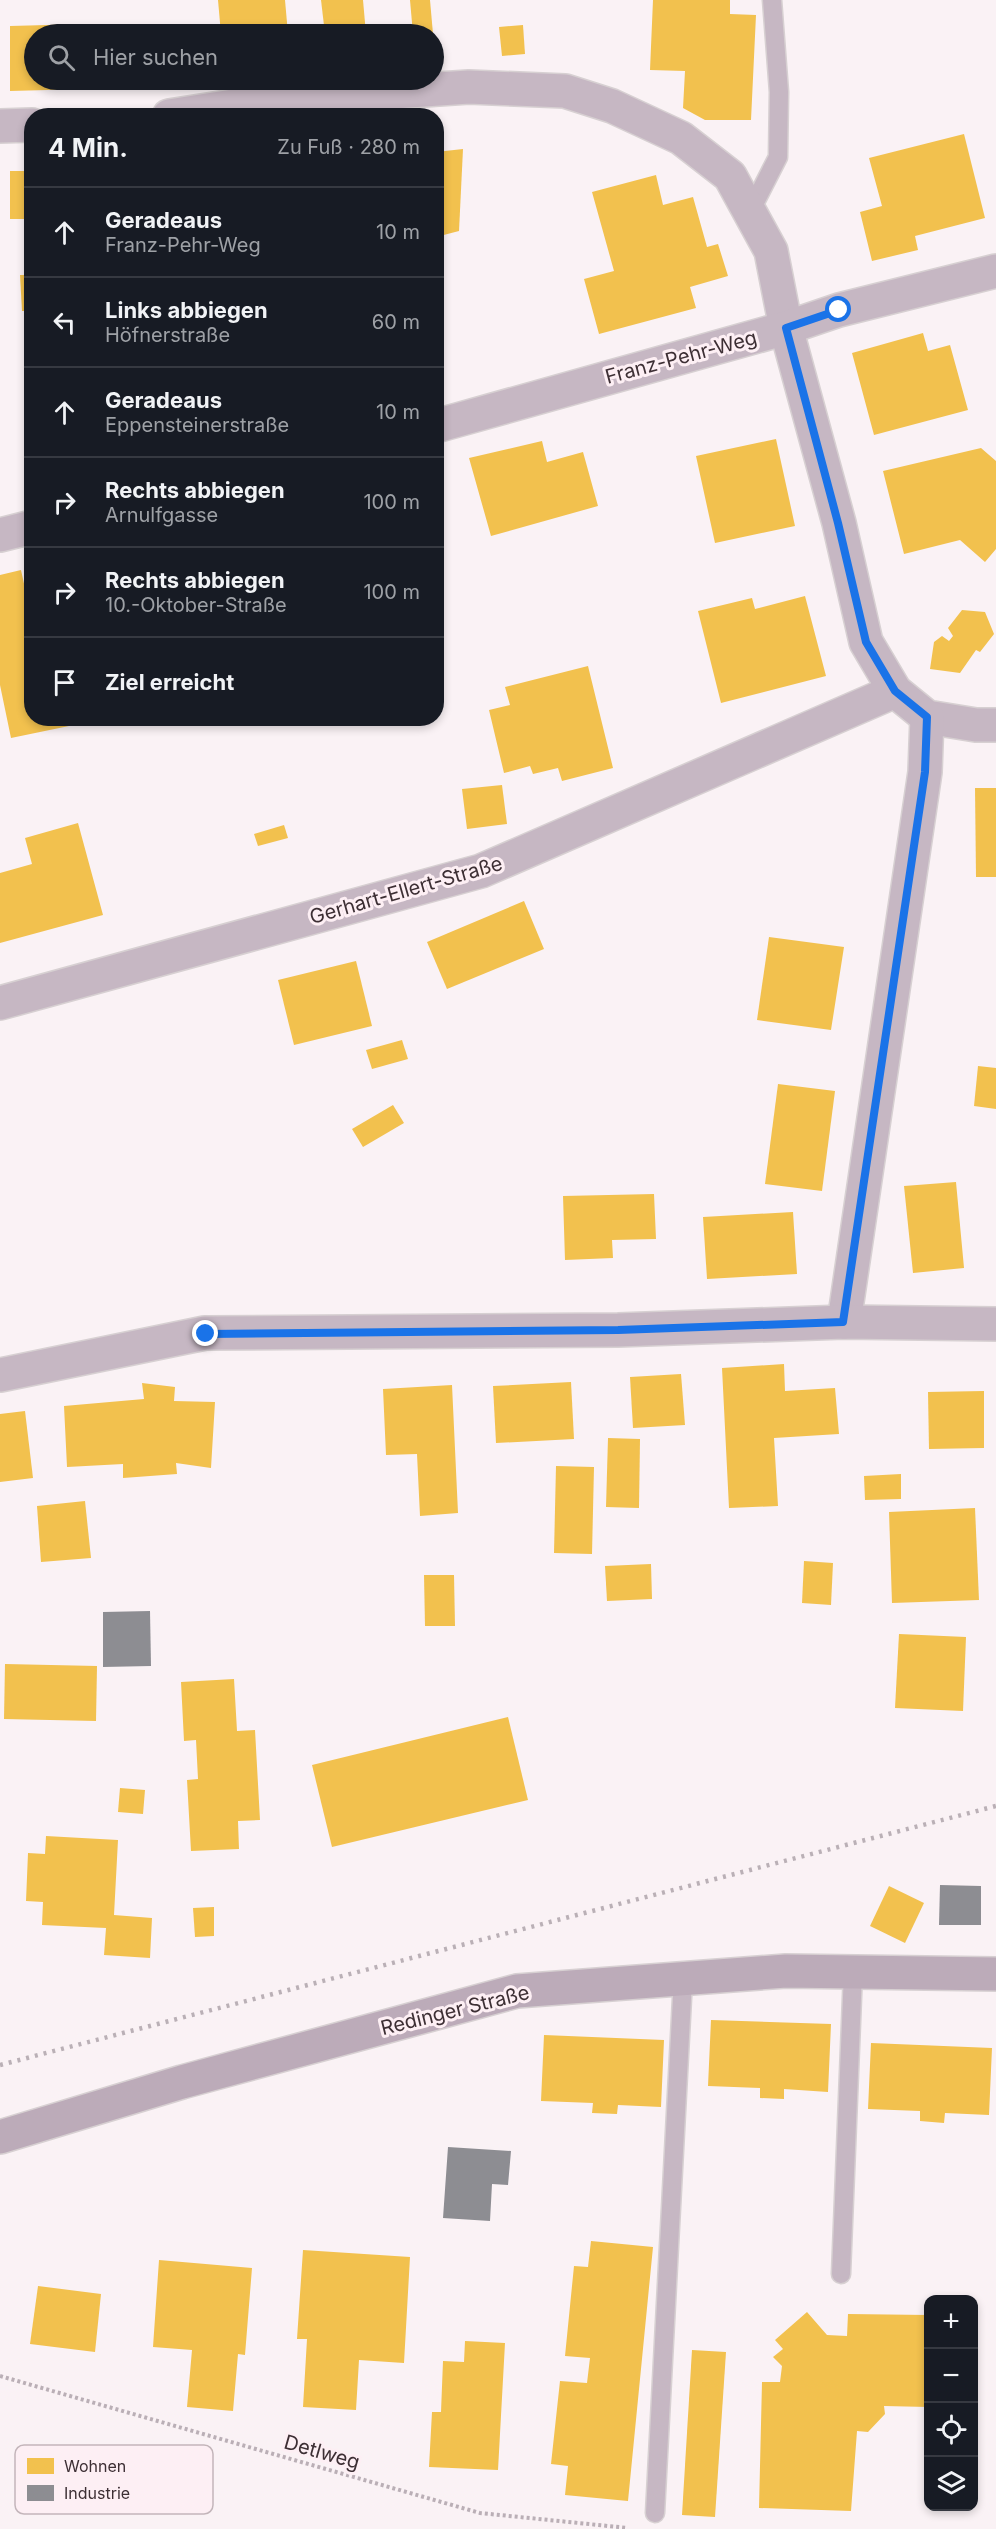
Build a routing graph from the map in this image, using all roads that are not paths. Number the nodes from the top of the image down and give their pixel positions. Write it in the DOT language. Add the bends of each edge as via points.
graph roads {
  1 [pos="772,0"];
  2 [pos="444,89"];
  3 [pos="424,90"];
  4 [pos="220,108"];
  5 [pos="24,125"];
  6 [pos="0,126"];
  7 [pos="750,212"];
  8 [pos="996,271"];
  9 [pos="786,328"];
  10 [pos="444,424"];
  11 [pos="24,529"];
  12 [pos="0,535"];
  13 [pos="895,691"];
  14 [pos="927,717"];
  15 [pos="996,725"];
  16 [pos="0,1003"];
  17 [pos="843,1322"];
  18 [pos="996,1324"];
  19 [pos="0,1375"];
  20 [pos="854,1972"];
  21 [pos="996,1974"];
  22 [pos="683,1979"];
  23 [pos="0,2136"];
  24 [pos="841,2274"];
  25 [pos="655,2513"];
  1 -- 7 [label="lane" via="779,92 778,157"];
  2 -- 7 [label="street" via="565,91 612,106 681,138 730,176"];
  3 -- 4 [label="street" via="272,100"];
  5 -- 6 [label="street"];
  7 -- 9 [label="street" via="771,251"];
  8 -- 9 [label="street, Franz-Pehr-Weg" via="839,310"];
  9 -- 10 [label="street, Franz-Pehr-Weg"];
  9 -- 13 [label="street" via="866,642"];
  11 -- 12 [label="street"];
  13 -- 14 [label="street"];
  13 -- 16 [label="street, Gerhart-Ellert-Straße" via="481,872"];
  14 -- 15 [label="street"];
  14 -- 17 [label="street" via="925,772"];
  17 -- 18 [label="street"];
  17 -- 19 [label="street" via="618,1330 206,1334"];
  20 -- 21 [label="main road, Redinger Straße"];
  20 -- 22 [label="main road, Redinger Straße" via="786,1971"];
  20 -- 24 [label="lane"];
  22 -- 23 [label="main road, Redinger Straße" via="517,1991"];
  22 -- 25 [label="lane"];
}
